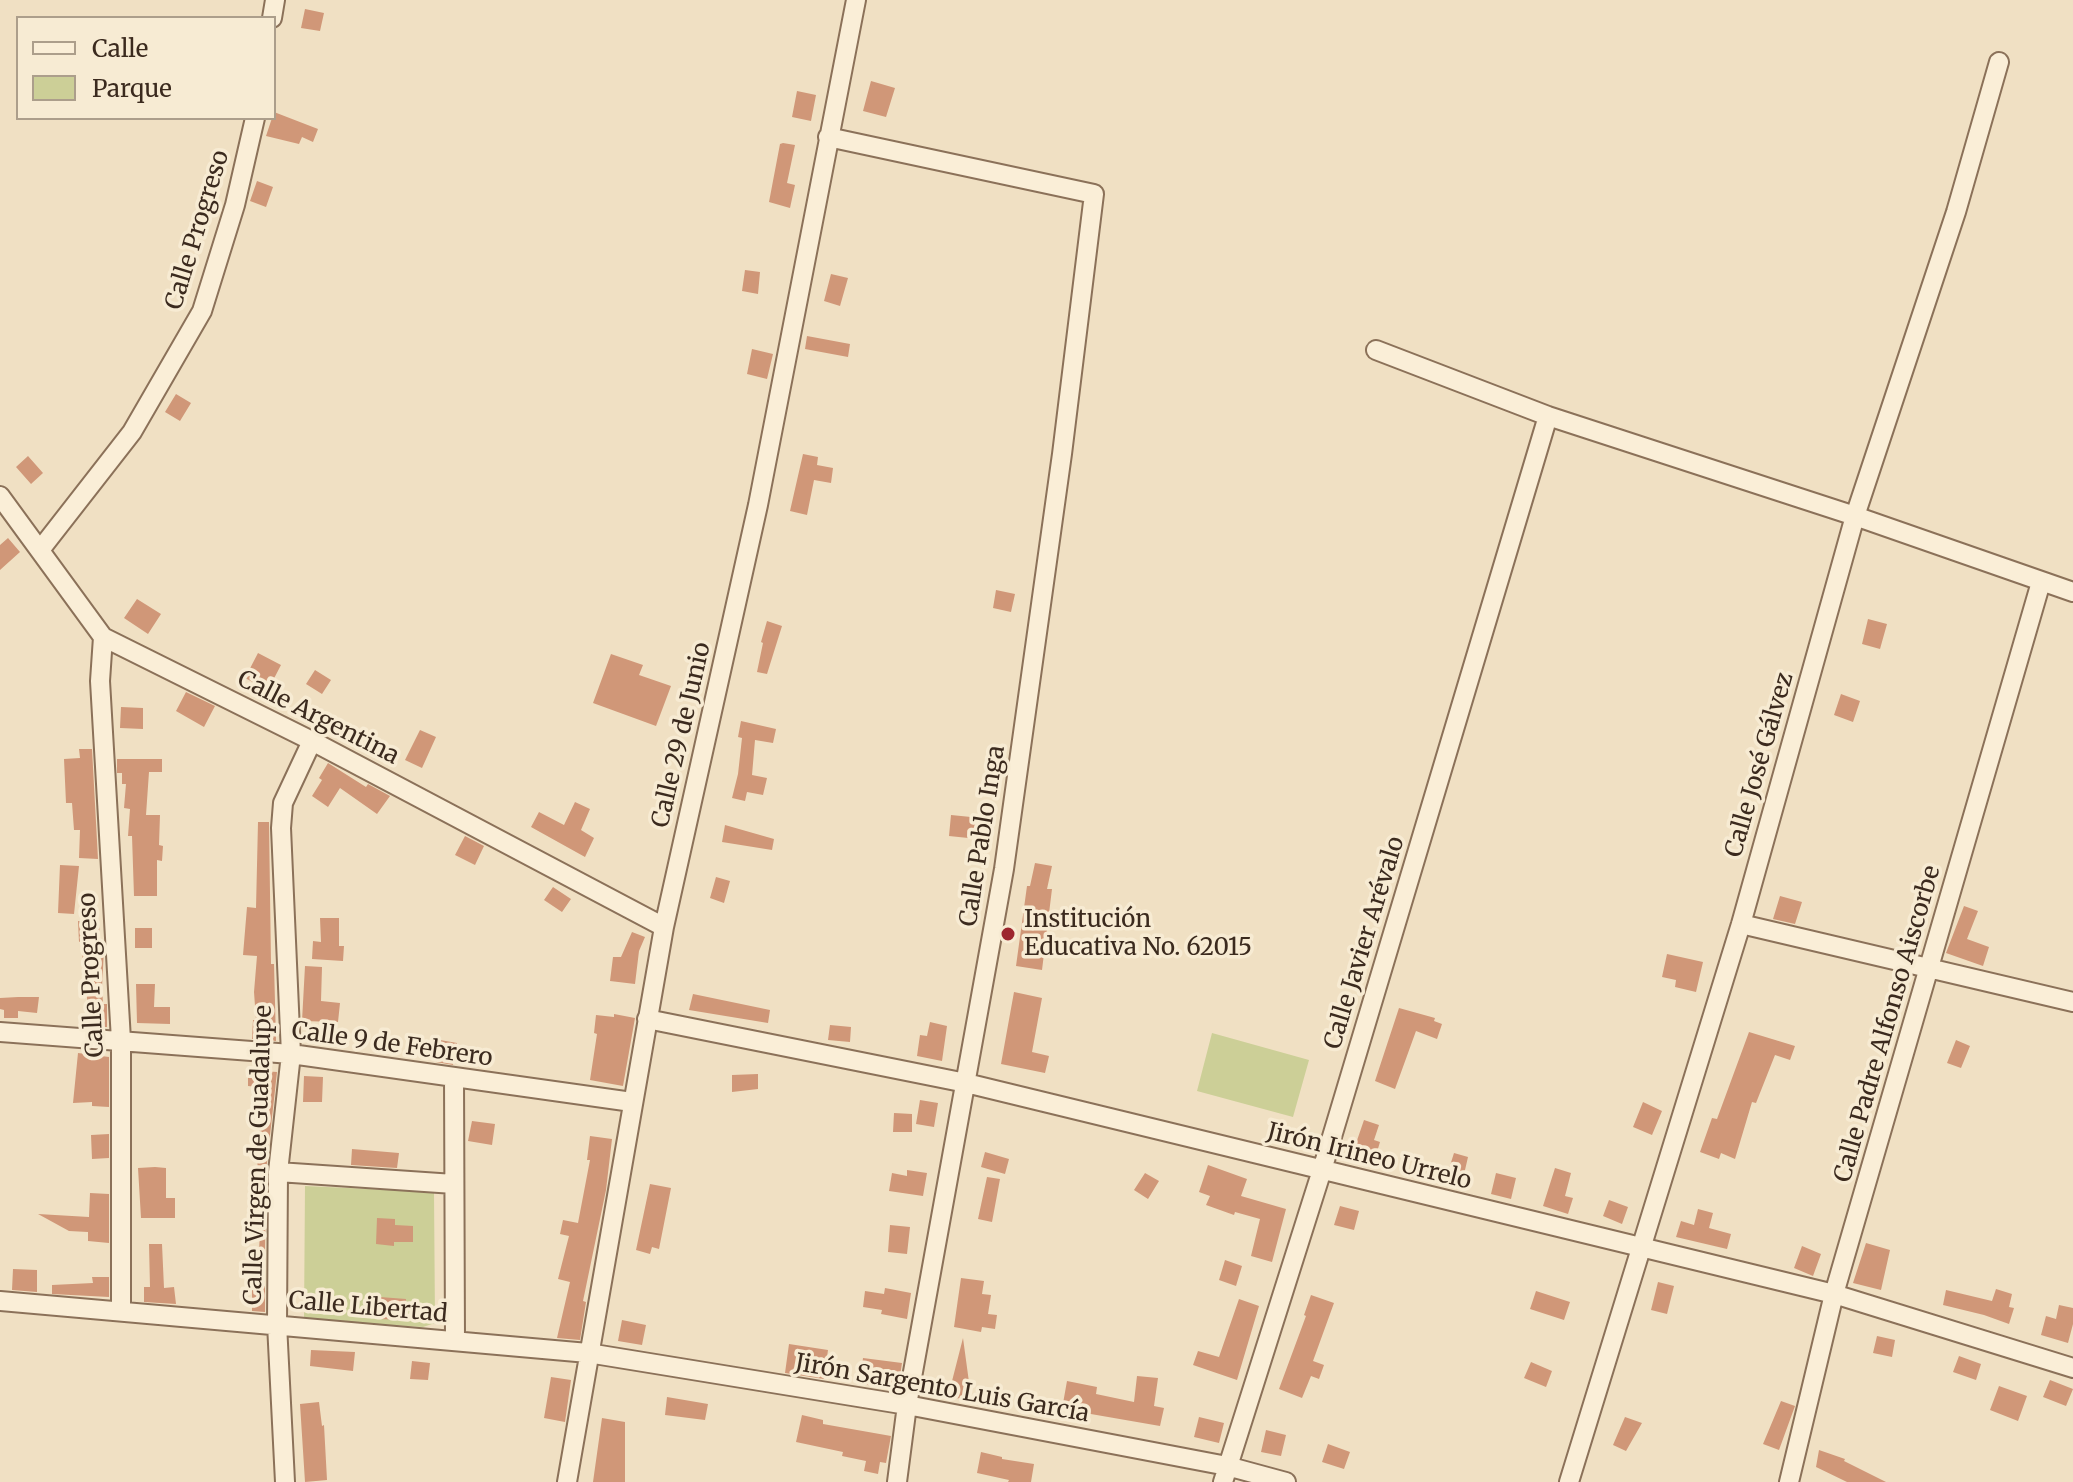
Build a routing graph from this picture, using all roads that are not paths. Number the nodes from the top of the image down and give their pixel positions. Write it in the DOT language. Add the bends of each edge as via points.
graph roads {
  1 [pos="856,0"];
  2 [pos="1999,62"];
  3 [pos="255,120"];
  4 [pos="828,137"];
  5 [pos="1376,350"];
  6 [pos="1548,416"];
  7 [pos="0,496"];
  8 [pos="1855,516"];
  9 [pos="40,550"];
  10 [pos="2041,582"];
  11 [pos="2073,592"];
  12 [pos="103,637"];
  13 [pos="312,741"];
  14 [pos="1741,924"];
  15 [pos="664,927"];
  16 [pos="1929,968"];
  17 [pos="2073,1002"];
  18 [pos="647,1019"];
  19 [pos="0,1032"];
  20 [pos="121,1040"];
  21 [pos="291,1054"];
  22 [pos="454,1078"];
  23 [pos="966,1083"];
  24 [pos="632,1102"];
  25 [pos="1322,1170"];
  26 [pos="278,1172"];
  27 [pos="454,1184"];
  28 [pos="1642,1248"];
  29 [pos="1834,1294"];
  30 [pos="0,1301"];
  31 [pos="121,1311"];
  32 [pos="277,1324"];
  33 [pos="455,1340"];
  34 [pos="588,1353"];
  35 [pos="2073,1368"];
  36 [pos="907,1405"];
  37 [pos="1225,1474"];
  38 [pos="285,1482"];
  39 [pos="567,1482"];
  40 [pos="897,1482"];
  41 [pos="1286,1482"];
  42 [pos="1569,1482"];
  43 [pos="1789,1482"];
  1 -- 4 [label="street, Calle 29 de Junio"];
  2 -- 8 [label="street, Calle José Gálvez" via="1956,212"];
  3 -- 9 [label="street, Calle Progreso" via="202,311 132,432"];
  4 -- 15 [label="street, Calle 29 de Junio" via="758,505"];
  4 -- 23 [label="street, Calle Pablo Inga" via="1094,194 1006,854"];
  5 -- 6 [label="street"];
  6 -- 8 [label="street"];
  6 -- 25 [label="street, Calle Javier Arévalo"];
  7 -- 9 [label="street, Calle Argentina"];
  8 -- 10 [label="street"];
  8 -- 14 [label="street, Calle José Gálvez"];
  9 -- 12 [label="street, Calle Argentina"];
  10 -- 11 [label="street"];
  10 -- 16 [label="street, Calle Padre Alfonso Aiscorbe"];
  12 -- 13 [label="street, Calle Argentina"];
  12 -- 20 [label="street, Calle Progreso" via="100,681"];
  13 -- 15 [label="street, Calle Argentina"];
  13 -- 21 [label="street, Calle Virgen de Guadalupe" via="283,803 281,828"];
  14 -- 16 [label="street"];
  14 -- 28 [label="street, Calle José Gálvez"];
  15 -- 18 [label="street, Calle 29 de Junio"];
  16 -- 17 [label="street"];
  16 -- 29 [label="street, Calle Padre Alfonso Aiscorbe"];
  18 -- 23 [label="street, Jirón Irineo Urrelo"];
  18 -- 24 [label="street, Calle 29 de Junio"];
  19 -- 20 [label="street, Calle 9 de Febrero"];
  20 -- 21 [label="street, Calle 9 de Febrero"];
  20 -- 31 [label="street, Calle Progreso"];
  21 -- 22 [label="street, Calle 9 de Febrero"];
  21 -- 26 [label="street, Calle Virgen de Guadalupe"];
  22 -- 24 [label="street, Calle 9 de Febrero"];
  22 -- 27 [label="street"];
  23 -- 25 [label="street, Jirón Irineo Urrelo"];
  23 -- 36 [label="street, Calle Pablo Inga"];
  24 -- 34 [label="street, Calle 29 de Junio"];
  25 -- 28 [label="street, Jirón Irineo Urrelo"];
  25 -- 37 [label="street, Calle Javier Arévalo"];
  26 -- 27 [label="street"];
  26 -- 32 [label="street, Calle Virgen de Guadalupe"];
  27 -- 33 [label="street"];
  28 -- 29 [label="street, Jirón Irineo Urrelo"];
  28 -- 42 [label="street, Calle José Gálvez"];
  29 -- 35 [label="street, Jirón Irineo Urrelo"];
  29 -- 43 [label="street, Calle Padre Alfonso Aiscorbe"];
  30 -- 31 [label="street, Calle Libertad"];
  31 -- 32 [label="street, Calle Libertad"];
  32 -- 33 [label="street, Calle Libertad"];
  32 -- 38 [label="street, Calle Virgen de Guadalupe"];
  33 -- 34 [label="street, Calle Libertad"];
  34 -- 36 [label="street, Jirón Sargento Luis García"];
  34 -- 39 [label="street, Calle 29 de Junio"];
  36 -- 37 [label="street, Jirón Sargento Luis García"];
  36 -- 40 [label="street, Calle Pablo Inga"];
  37 -- 41 [label="street, Jirón Sargento Luis García"];
}
